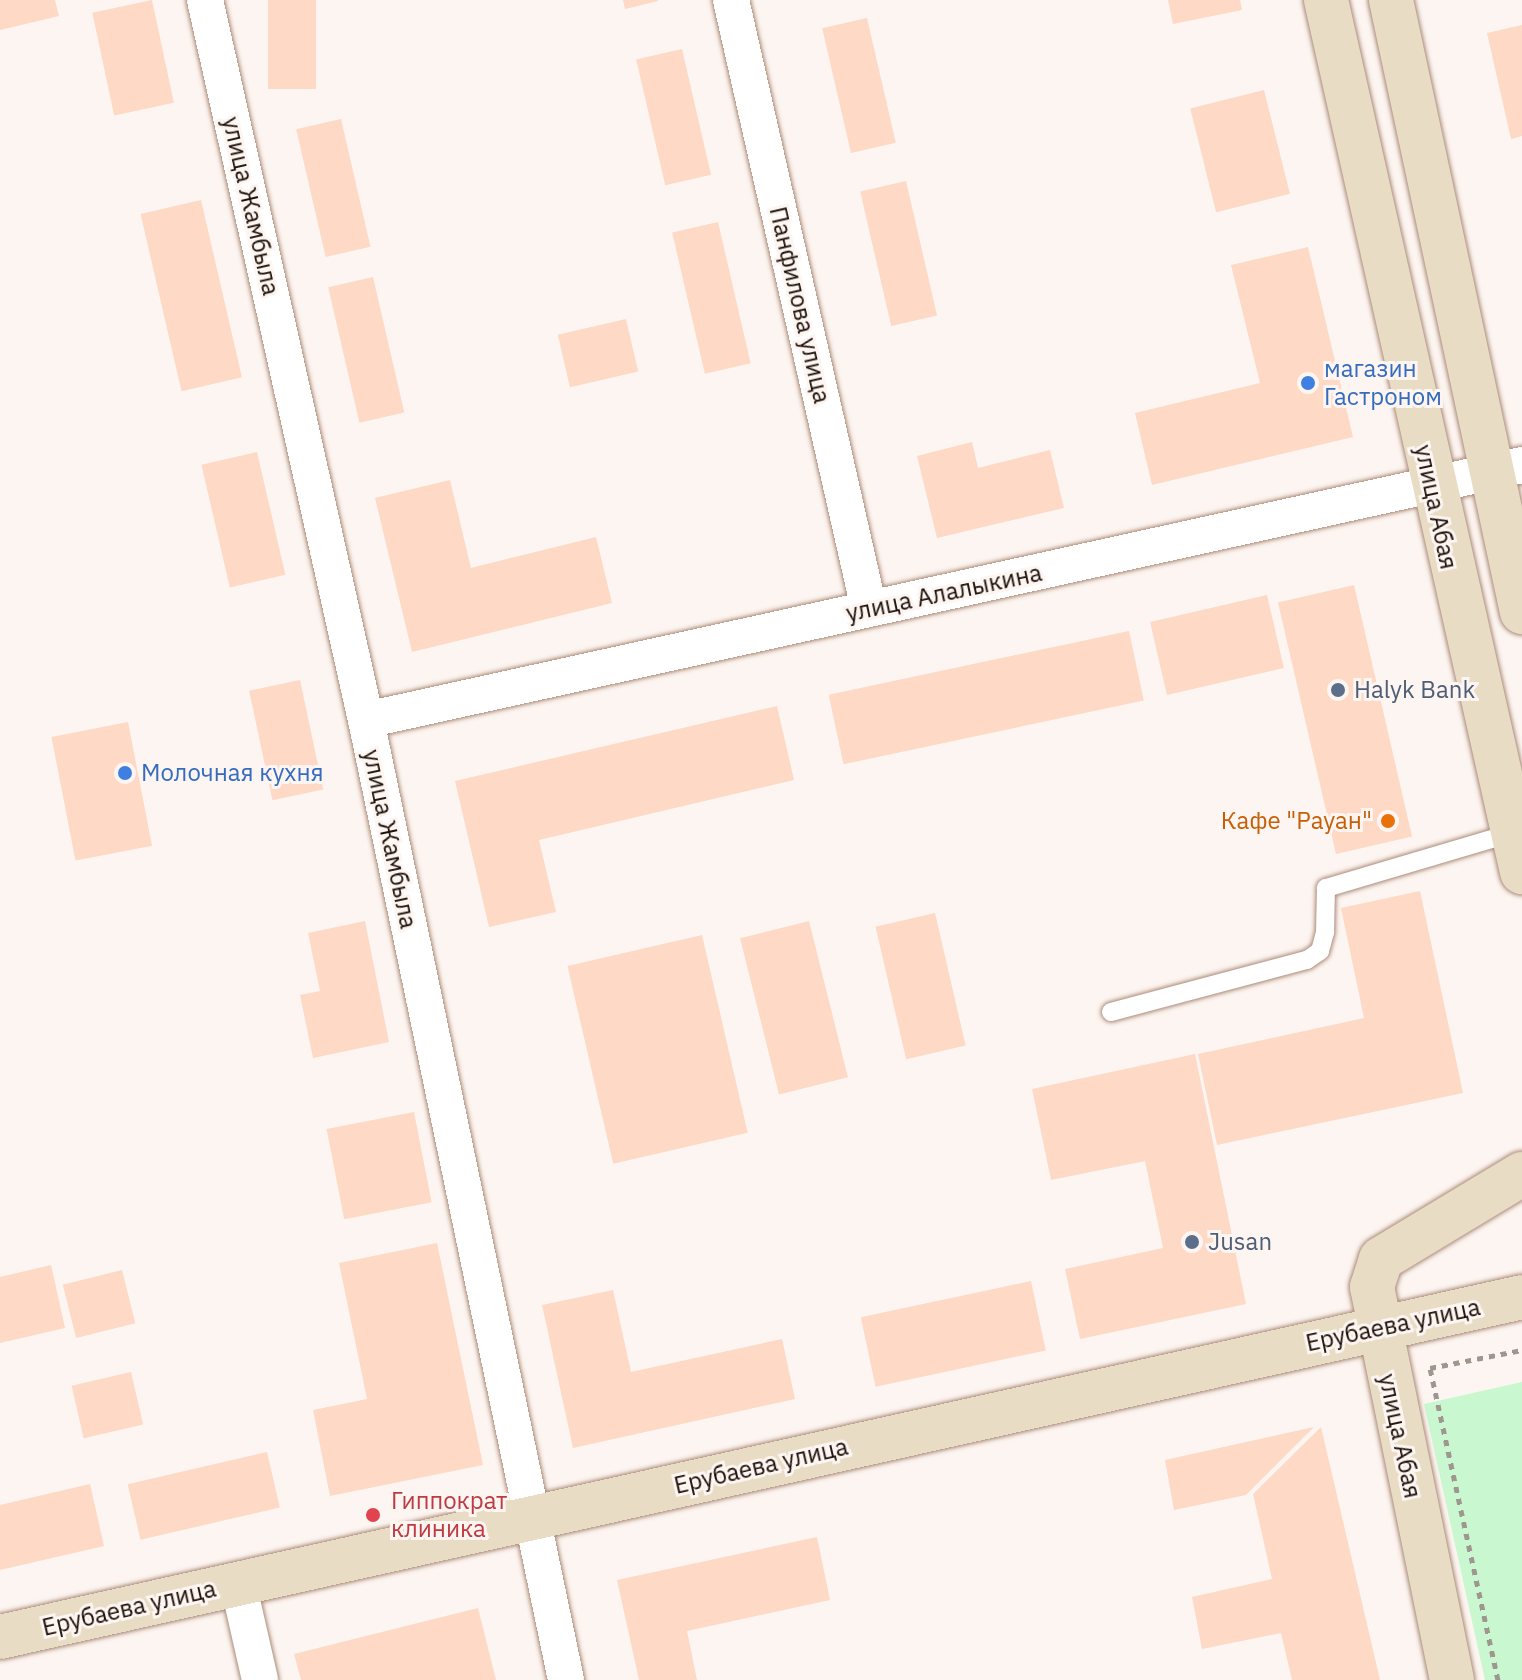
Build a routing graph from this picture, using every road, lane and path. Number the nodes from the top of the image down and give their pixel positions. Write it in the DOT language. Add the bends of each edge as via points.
graph roads {
  1 [pos="205,0"];
  2 [pos="731,0"];
  3 [pos="1326,0"];
  4 [pos="1391,0"];
  5 [pos="1508,468"];
  6 [pos="1432,486"];
  7 [pos="869,609"];
  8 [pos="1522,612"];
  9 [pos="366,720"];
  10 [pos="1517,852"];
  11 [pos="1111,1012"];
  12 [pos="1522,1174"];
  13 [pos="1522,1297"];
  14 [pos="1377,1328"];
  15 [pos="1522,1350"];
  16 [pos="529,1518"];
  17 [pos="238,1583"];
  18 [pos="0,1637"];
  19 [pos="260,1680"];
  20 [pos="566,1680"];
  21 [pos="1452,1680"];
  22 [pos="1498,1680"];
  1 -- 9 [label="street, улица Жамбыла"];
  2 -- 7 [label="street, Панфилова улица"];
  3 -- 6 [label="main road, улица Абая"];
  4 -- 5 [label="main road"];
  5 -- 6 [label="street, улица Алалыкина"];
  5 -- 8 [label="main road"];
  6 -- 7 [label="street, улица Алалыкина"];
  6 -- 10 [label="main road, улица Абая"];
  7 -- 9 [label="street, улица Алалыкина"];
  9 -- 16 [label="street, улица Жамбыла"];
  10 -- 11 [label="lane" via="1326,888 1323,941 1307,960"];
  12 -- 14 [label="main road, улица Абая" via="1381,1259 1372,1287"];
  13 -- 14 [label="main road, Ерубаева улица"];
  14 -- 16 [label="main road, Ерубаева улица"];
  14 -- 21 [label="main road, улица Абая"];
  15 -- 22 [label="path" via="1430,1368"];
  16 -- 17 [label="main road, Ерубаева улица"];
  16 -- 20 [label="street, улица Жамбыла"];
  17 -- 18 [label="main road, Ерубаева улица"];
  17 -- 19 [label="street"];
}
